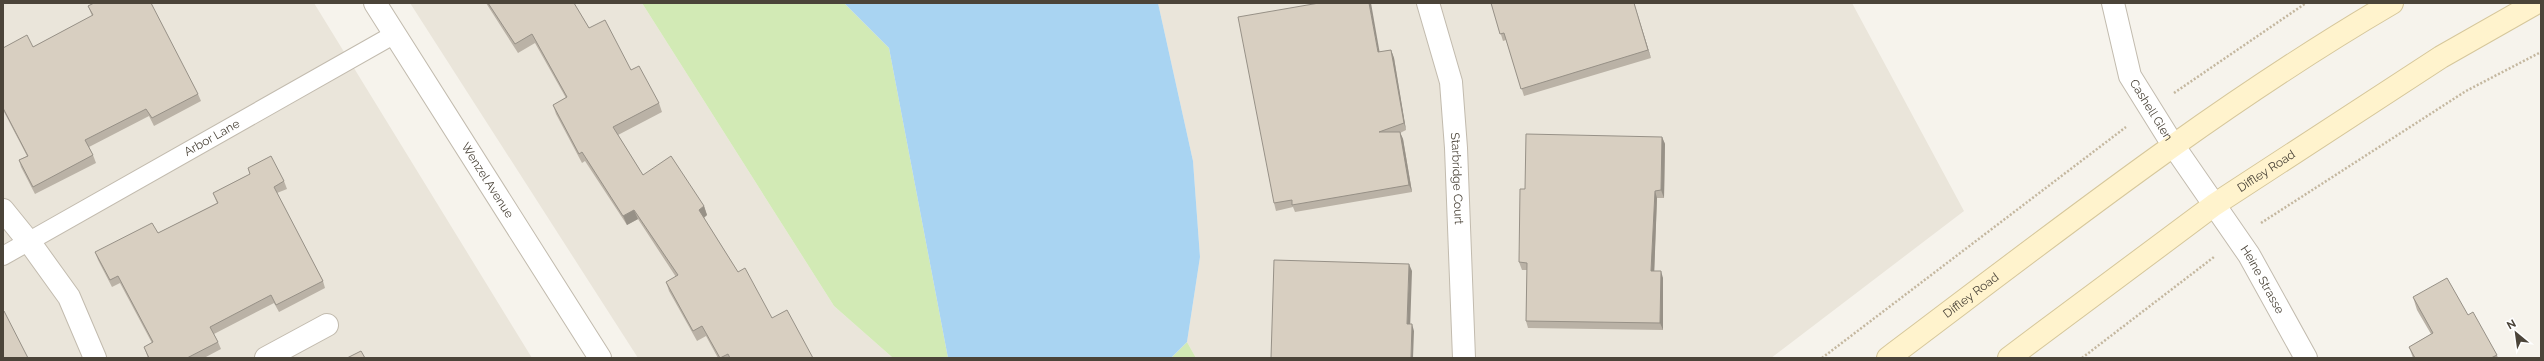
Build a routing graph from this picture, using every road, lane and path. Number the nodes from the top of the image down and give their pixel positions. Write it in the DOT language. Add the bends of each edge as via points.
graph roads {
  1 [pos="375,3"];
  2 [pos="1428,3"];
  3 [pos="2113,3"];
  4 [pos="2306,3"];
  5 [pos="2392,3"];
  6 [pos="2536,3"];
  7 [pos="395,34"];
  8 [pos="2541,52"];
  9 [pos="2151,109"];
  10 [pos="2173,145"];
  11 [pos="2214,205"];
  12 [pos="3,210"];
  13 [pos="2238,239"];
  14 [pos="29,242"];
  15 [pos="3,256"];
  16 [pos="327,325"];
  17 [pos="95,358"];
  18 [pos="266,358"];
  19 [pos="600,358"];
  20 [pos="1464,358"];
  21 [pos="1822,358"];
  22 [pos="1888,358"];
  23 [pos="2009,358"];
  24 [pos="2082,358"];
  25 [pos="2306,358"];
  1 -- 7 [label="street, Wenzel Avenue"];
  2 -- 20 [label="street, Starbridge Court" via="1451,82"];
  3 -- 9 [label="street, Cashell Glen" via="2130,76"];
  4 -- 9 [label="path"];
  5 -- 10 [label="main road, Diffley Road" via="2332,38"];
  6 -- 11 [label="main road, Diffley Road" via="2441,56"];
  7 -- 14 [label="lane, Arbor Lane"];
  7 -- 19 [label="street, Wenzel Avenue"];
  8 -- 13 [label="path" via="2466,91"];
  9 -- 10 [label="street, Cashell Glen"];
  9 -- 21 [label="path"];
  10 -- 11 [label="street, Cashell Glen"];
  10 -- 22 [label="main road, Diffley Road"];
  11 -- 13 [label="street, Heine Strasse"];
  11 -- 23 [label="main road, Diffley Road"];
  12 -- 14 [label="street"];
  13 -- 24 [label="path"];
  13 -- 25 [label="street, Heine Strasse"];
  14 -- 15 [label="lane, Arbor Lane"];
  14 -- 17 [label="street" via="69,297"];
  16 -- 18 [label="street"];
}
